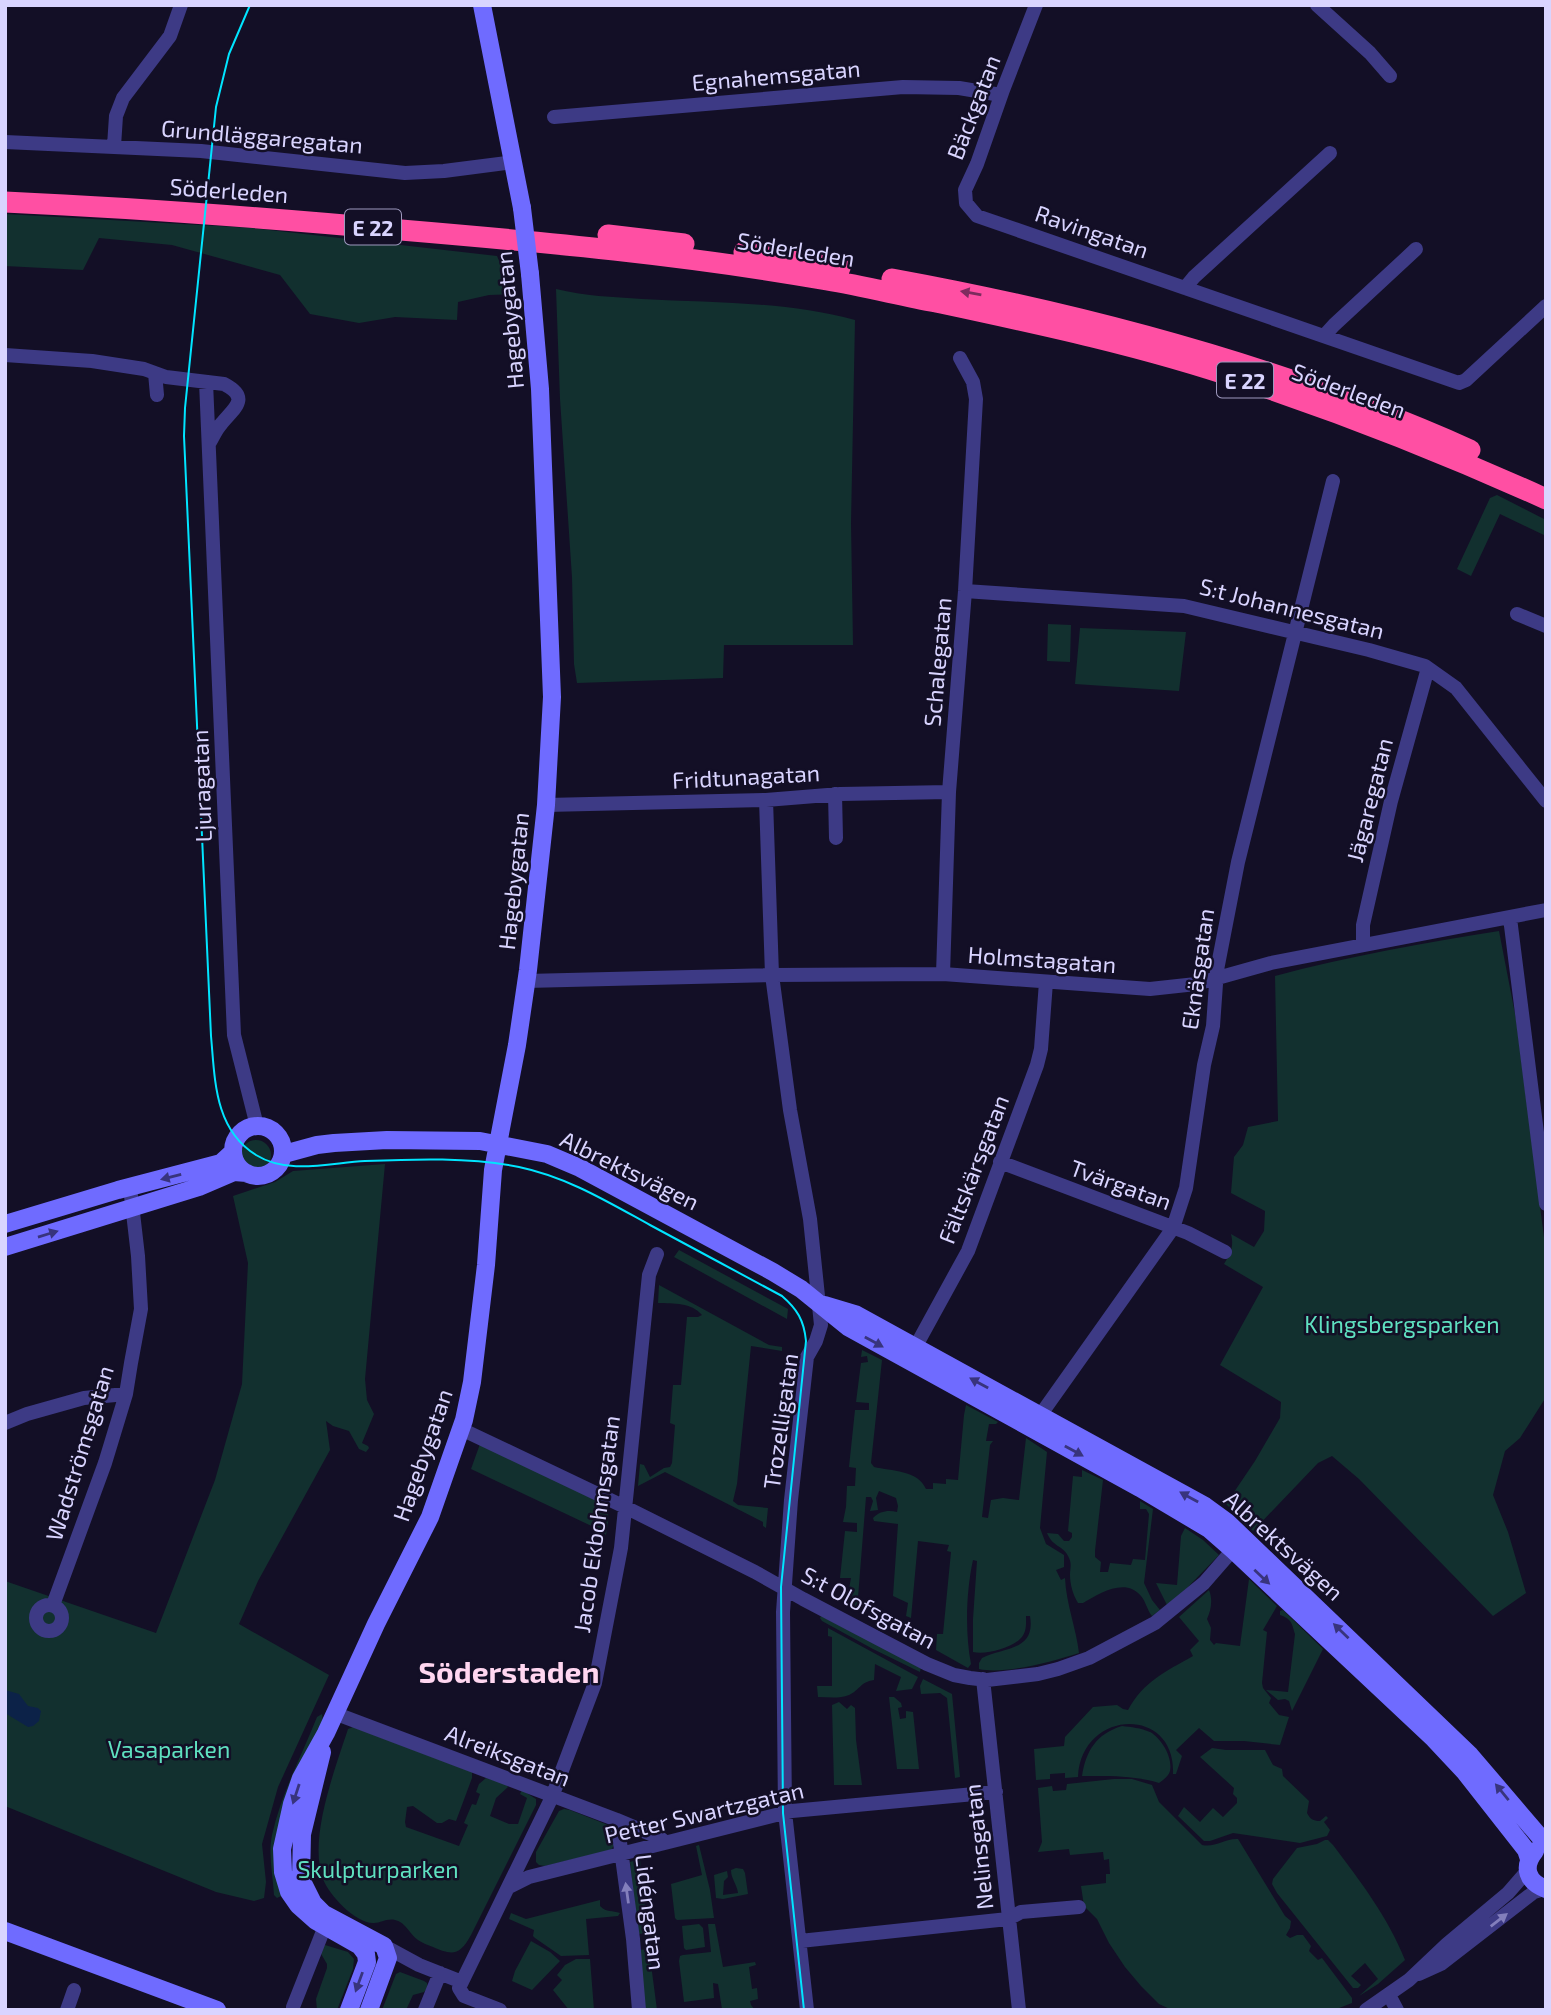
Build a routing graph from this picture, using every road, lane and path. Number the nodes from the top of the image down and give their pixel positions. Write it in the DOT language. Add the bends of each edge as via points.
graph roads {
  1 [pos="181,5"];
  2 [pos="482,5"];
  3 [pos="1036,5"];
  4 [pos="1317,5"];
  5 [pos="1390,76"];
  6 [pos="1001,95"];
  7 [pos="554,117"];
  8 [pos="5,142"];
  9 [pos="114,146"];
  10 [pos="1330,153"];
  11 [pos="514,162"];
  12 [pos="5,191"];
  13 [pos="5,202"];
  14 [pos="985,218"];
  15 [pos="1416,249"];
  16 [pos="1185,288"];
  17 [pos="1546,306"];
  18 [pos="1324,336"];
  19 [pos="5,355"];
  20 [pos="960,358"];
  21 [pos="155,373"];
  22 [pos="206,382"];
  23 [pos="158,395"];
  24 [pos="209,442"];
  25 [pos="1333,481"];
  26 [pos="1546,484"];
  27 [pos="1546,499"];
  28 [pos="965,591"];
  29 [pos="1517,614"];
  30 [pos="1546,626"];
  31 [pos="1295,633"];
  32 [pos="1428,668"];
  33 [pos="949,792"];
  34 [pos="835,794"];
  35 [pos="766,800"];
  36 [pos="1546,801"];
  37 [pos="546,805"];
  38 [pos="836,838"];
  39 [pos="1546,910"];
  40 [pos="1510,918"];
  41 [pos="1363,944"];
  42 [pos="943,974"];
  43 [pos="772,975"];
  44 [pos="1216,979"];
  45 [pos="526,981"];
  46 [pos="1046,982"];
  47 [pos="257,1126"];
  48 [pos="498,1143"];
  49 [pos="281,1145"];
  50 [pos="233,1152"];
  51 [pos="1000,1162"];
  52 [pos="247,1173"];
  53 [pos="130,1187"];
  54 [pos="1546,1204"];
  55 [pos="133,1208"];
  56 [pos="5,1224"];
  57 [pos="1173,1227"];
  58 [pos="5,1247"];
  59 [pos="1225,1252"];
  60 [pos="657,1254"];
  61 [pos="818,1303"];
  62 [pos="912,1354"];
  63 [pos="126,1394"];
  64 [pos="1035,1422"];
  65 [pos="5,1423"];
  66 [pos="461,1429"];
  67 [pos="625,1507"];
  68 [pos="1238,1544"];
  69 [pos="784,1588"];
  70 [pos="52,1605"];
  71 [pos="983,1679"];
  72 [pos="334,1713"];
  73 [pos="996,1792"];
  74 [pos="552,1797"];
  75 [pos="785,1812"];
  76 [pos="617,1820"];
  77 [pos="665,1842"];
  78 [pos="1546,1845"];
  79 [pos="621,1854"];
  80 [pos="1529,1864"];
  81 [pos="509,1887"];
  82 [pos="1545,1889"];
  83 [pos="1079,1907"];
  84 [pos="1008,1919"];
  85 [pos="332,1924"];
  86 [pos="5,1931"];
  87 [pos="800,1941"];
  88 [pos="363,1950"];
  89 [pos="386,1952"];
  90 [pos="440,1973"];
  91 [pos="1409,1980"];
  92 [pos="460,1985"];
  93 [pos="74,1990"];
  94 [pos="1389,1995"];
  95 [pos="293,2007"];
  96 [pos="66,2010"];
  97 [pos="217,2010"];
  98 [pos="349,2010"];
  99 [pos="369,2010"];
  100 [pos="425,2010"];
  101 [pos="500,2010"];
  102 [pos="639,2010"];
  103 [pos="807,2010"];
  104 [pos="1019,2010"];
  105 [pos="1366,2010"];
  106 [pos="1397,2010"];
  1 -- 9 [label="street" via="170,36 123,97"];
  2 -- 11 [label="main road, Hagebygatan"];
  3 -- 6 [label="street, Bäckgatan"];
  4 -- 5 [label="street"];
  6 -- 7 [label="street, Egnahemsgatan" via="959,88 903,87"];
  6 -- 14 [label="street, Bäckgatan" via="965,190 966,203"];
  8 -- 9 [label="street, Grundläggaregatan"];
  9 -- 11 [label="street, Grundläggaregatan" via="405,173"];
  10 -- 16 [label="street"];
  11 -- 37 [label="main road, Hagebygatan, bridge" via="541,401 552,667"];
  26 -- 12 [label="highway, Söderleden / E 22, one-way" via="1368,408 1189,348 984,296 802,261 653,239 431,218 266,204"];
  13 -- 27 [label="highway, Söderleden / E 22" via="267,218 655,254 880,290 1038,323 1241,379 1429,447"];
  14 -- 16 [label="street, Ravingatan"];
  15 -- 18 [label="street"];
  16 -- 18 [label="street, Ravingatan"];
  17 -- 18 [label="street, Ravingatan" via="1459,383"];
  19 -- 21 [label="street" via="92,361"];
  20 -- 28 [label="street, Schalegatan" via="976,399"];
  21 -- 22 [label="street"];
  21 -- 23 [label="street"];
  22 -- 24 [label="street, Ljuragatan"];
  22 -- 24 [label="street" via="232,388 238,402"];
  24 -- 47 [label="street, Ljuragatan" via="234,1035"];
  25 -- 31 [label="street, Eknäsgatan"];
  28 -- 31 [label="street, S:t Johannesgatan" via="1184,606"];
  28 -- 33 [label="street, Schalegatan"];
  29 -- 30 [label="street"];
  31 -- 32 [label="street, S:t Johannesgatan"];
  31 -- 44 [label="street, Eknäsgatan" via="1238,862"];
  32 -- 36 [label="street, S:t Johannesgatan" via="1456,688"];
  32 -- 41 [label="street, Jägaregatan" via="1388,814 1363,925"];
  33 -- 34 [label="street, Fridtunagatan"];
  33 -- 42 [label="street, Schalegatan"];
  34 -- 35 [label="street, Fridtunagatan"];
  34 -- 38 [label="street"];
  35 -- 37 [label="street, Fridtunagatan"];
  35 -- 43 [label="street, Trozelligatan"];
  37 -- 45 [label="main road, Hagebygatan"];
  39 -- 40 [label="street, Holmstagatan"];
  40 -- 41 [label="street, Holmstagatan"];
  40 -- 54 [label="street"];
  41 -- 44 [label="street, Holmstagatan"];
  42 -- 43 [label="street, Holmstagatan"];
  42 -- 46 [label="street, Holmstagatan"];
  43 -- 45 [label="street, Holmstagatan"];
  43 -- 61 [label="street, Trozelligatan" via="810,1219"];
  44 -- 46 [label="street, Holmstagatan" via="1150,989"];
  44 -- 57 [label="street, Eknäsgatan" via="1213,1026 1186,1188"];
  45 -- 48 [label="main road, Hagebygatan"];
  46 -- 51 [label="street, Fältskärsgatan" via="1041,1053"];
  47 -- 49 [label="main road" via="266,1127"];
  47 -- 50 [label="main road" via="242,1132"];
  48 -- 49 [label="main road, Albrektsvägen" via="387,1140"];
  48 -- 61 [label="main road, Albrektsvägen" via="547,1154 580,1168 782,1277"];
  48 -- 66 [label="main road, Hagebygatan" via="476,1351"];
  49 -- 52 [label="main road" via="280,1165 269,1174"];
  50 -- 52 [label="main road"];
  50 -- 53 [label="main road, one-way" via="221,1163"];
  51 -- 57 [label="street, Tvärgatan"];
  51 -- 62 [label="street, Fältskärsgatan" via="968,1251"];
  52 -- 55 [label="main road" via="234,1172"];
  53 -- 55 [label="street, Wadströmsgatan"];
  53 -- 56 [label="main road"];
  58 -- 55 [label="main road, one-way"];
  55 -- 63 [label="street, Wadströmsgatan" via="141,1309"];
  57 -- 59 [label="street, Tvärgatan"];
  57 -- 64 [label="street, Eknäsgatan"];
  60 -- 67 [label="street, Jacob Ekbohmsgatan" via="649,1275"];
  61 -- 62 [label="main road, Albrektsvägen" via="845,1325"];
  61 -- 69 [label="street, Trozelligatan" via="821,1325 807,1357"];
  62 -- 64 [label="main road, Albrektsvägen"];
  63 -- 65 [label="street" via="84,1398"];
  63 -- 70 [label="street, Wadströmsgatan"];
  64 -- 68 [label="main road, Albrektsvägen"];
  66 -- 67 [label="street, S:t Olofsgatan"];
  66 -- 72 [label="main road, Hagebygatan" via="430,1517"];
  67 -- 69 [label="street, S:t Olofsgatan"];
  67 -- 74 [label="street, Jacob Ekbohmsgatan" via="595,1683"];
  68 -- 71 [label="street, S:t Olofsgatan" via="1204,1583 1155,1623 1058,1669"];
  78 -- 68 [label="main road, Albrektsvägen, one-way" via="1470,1755"];
  68 -- 80 [label="main road, Albrektsvägen, one-way" via="1434,1739 1526,1850"];
  69 -- 71 [label="street, S:t Olofsgatan" via="927,1664 954,1675"];
  69 -- 75 [label="street, Trozelligatan"];
  71 -- 73 [label="street, Nelinsgatan"];
  72 -- 74 [label="street, Alreiksgatan"];
  72 -- 85 [label="main road, Hagebygatan" via="302,1834 301,1879 313,1903"];
  73 -- 75 [label="street, Petter Swartzgatan"];
  73 -- 84 [label="street, Nelinsgatan"];
  74 -- 76 [label="street, Alreiksgatan"];
  74 -- 81 [label="street, Jacob Ekbohmsgatan"];
  75 -- 77 [label="street, Petter Swartzgatan"];
  75 -- 87 [label="street, Trozelligatan"];
  76 -- 77 [label="street, Alreiksgatan"];
  76 -- 79 [label="street, Lidéngatan"];
  77 -- 79 [label="street, Petter Swartzgatan"];
  78 -- 80 [label="main road" via="1537,1849"];
  79 -- 81 [label="street, Petter Swartzgatan" via="529,1877"];
  102 -- 79 [label="street, Lidéngatan, one-way"];
  80 -- 82 [label="main road, Albrektsvägen" via="1535,1884"];
  80 -- 91 [label="street" via="1508,1892"];
  81 -- 92 [label="street, Jacob Ekbohmsgatan"];
  91 -- 82 [label="street, one-way" via="1441,1964 1534,1892"];
  83 -- 84 [label="street" via="1021,1912"];
  84 -- 87 [label="street"];
  84 -- 104 [label="street, Nelinsgatan"];
  85 -- 88 [label="main road, Hagebygatan"];
  85 -- 89 [label="main road, Hagebygatan"];
  85 -- 95 [label="street"];
  86 -- 97 [label="main road"];
  87 -- 103 [label="street, Trozelligatan"];
  88 -- 89 [label="street, Hagebygatan"];
  88 -- 98 [label="main road, one-way" via="367,1962"];
  89 -- 90 [label="street"];
  89 -- 99 [label="main road"];
  90 -- 92 [label="street"];
  90 -- 100 [label="street"];
  91 -- 94 [label="street"];
  92 -- 101 [label="street" via="464,1996"];
  93 -- 96 [label="street"];
  94 -- 105 [label="street"];
  94 -- 106 [label="street"];
}
